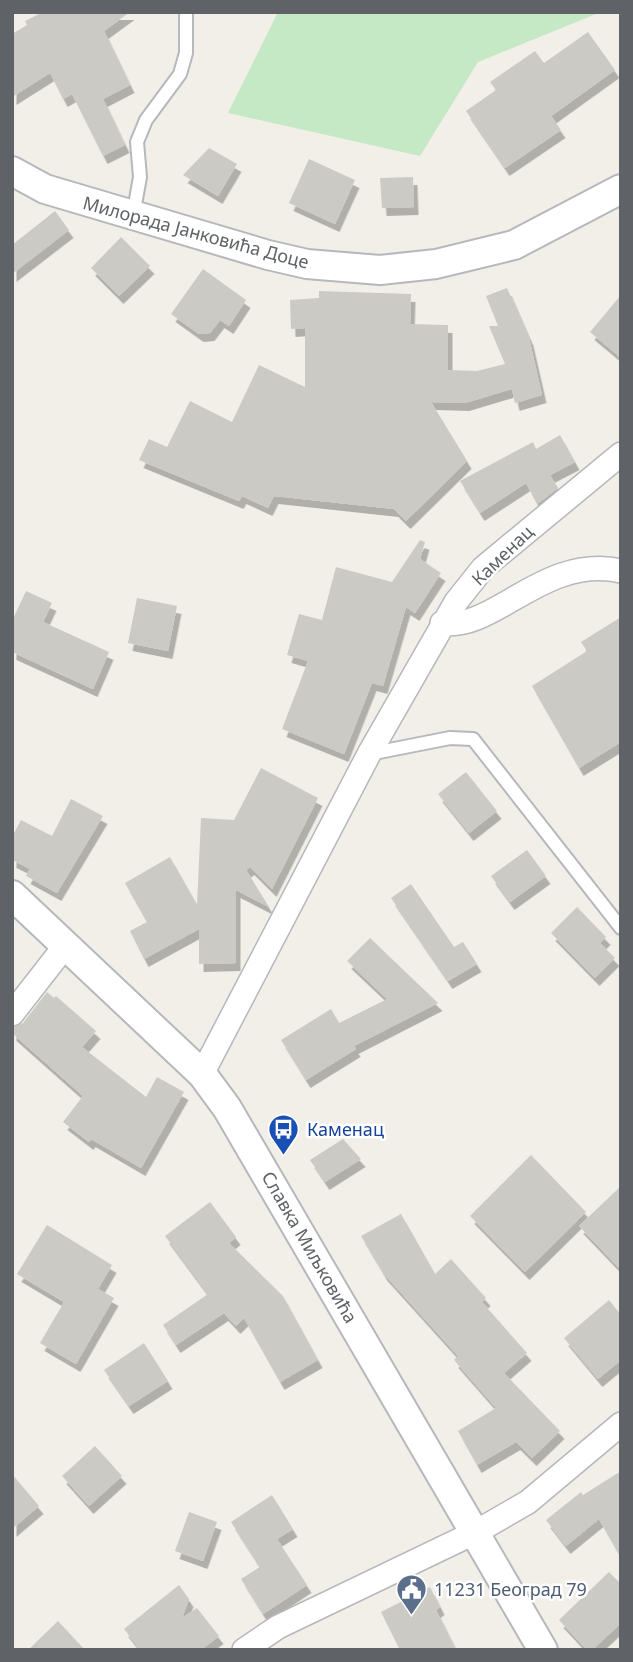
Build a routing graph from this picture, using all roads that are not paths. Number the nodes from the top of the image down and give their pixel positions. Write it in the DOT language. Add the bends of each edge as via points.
graph roads {
  1 [pos="186,12"];
  2 [pos="12,171"];
  3 [pos="621,189"];
  4 [pos="133,216"];
  5 [pos="621,454"];
  6 [pos="621,571"];
  7 [pos="442,623"];
  8 [pos="369,754"];
  9 [pos="12,895"];
  10 [pos="621,928"];
  11 [pos="65,946"];
  12 [pos="12,1014"];
  13 [pos="202,1074"];
  14 [pos="621,1424"];
  15 [pos="476,1532"];
  16 [pos="536,1648"];
  17 [pos="244,1650"];
  1 -- 4 [label="lane" via="186,53 180,74 146,120 137,142 141,177"];
  2 -- 4 [label="street, Милорада Јанковића Доце" via="45,189"];
  3 -- 4 [label="street, Милорада Јанковића Доце" via="514,245 436,264 380,270 307,264"];
  5 -- 7 [label="street, Каменац" via="483,568"];
  6 -- 7 [label="street" via="584,568 552,576 460,624"];
  7 -- 8 [label="street, Каменац"];
  8 -- 10 [label="lane" via="450,738 473,739"];
  8 -- 13 [label="street, Каменац"];
  9 -- 11 [label="street, Славка Миљковића"];
  11 -- 12 [label="street"];
  11 -- 13 [label="street, Славка Миљковића"];
  13 -- 15 [label="street, Славка Миљковића" via="246,1138"];
  14 -- 15 [label="street" via="528,1502"];
  15 -- 16 [label="street, Славка Миљковића"];
  15 -- 17 [label="street" via="278,1627"];
}
